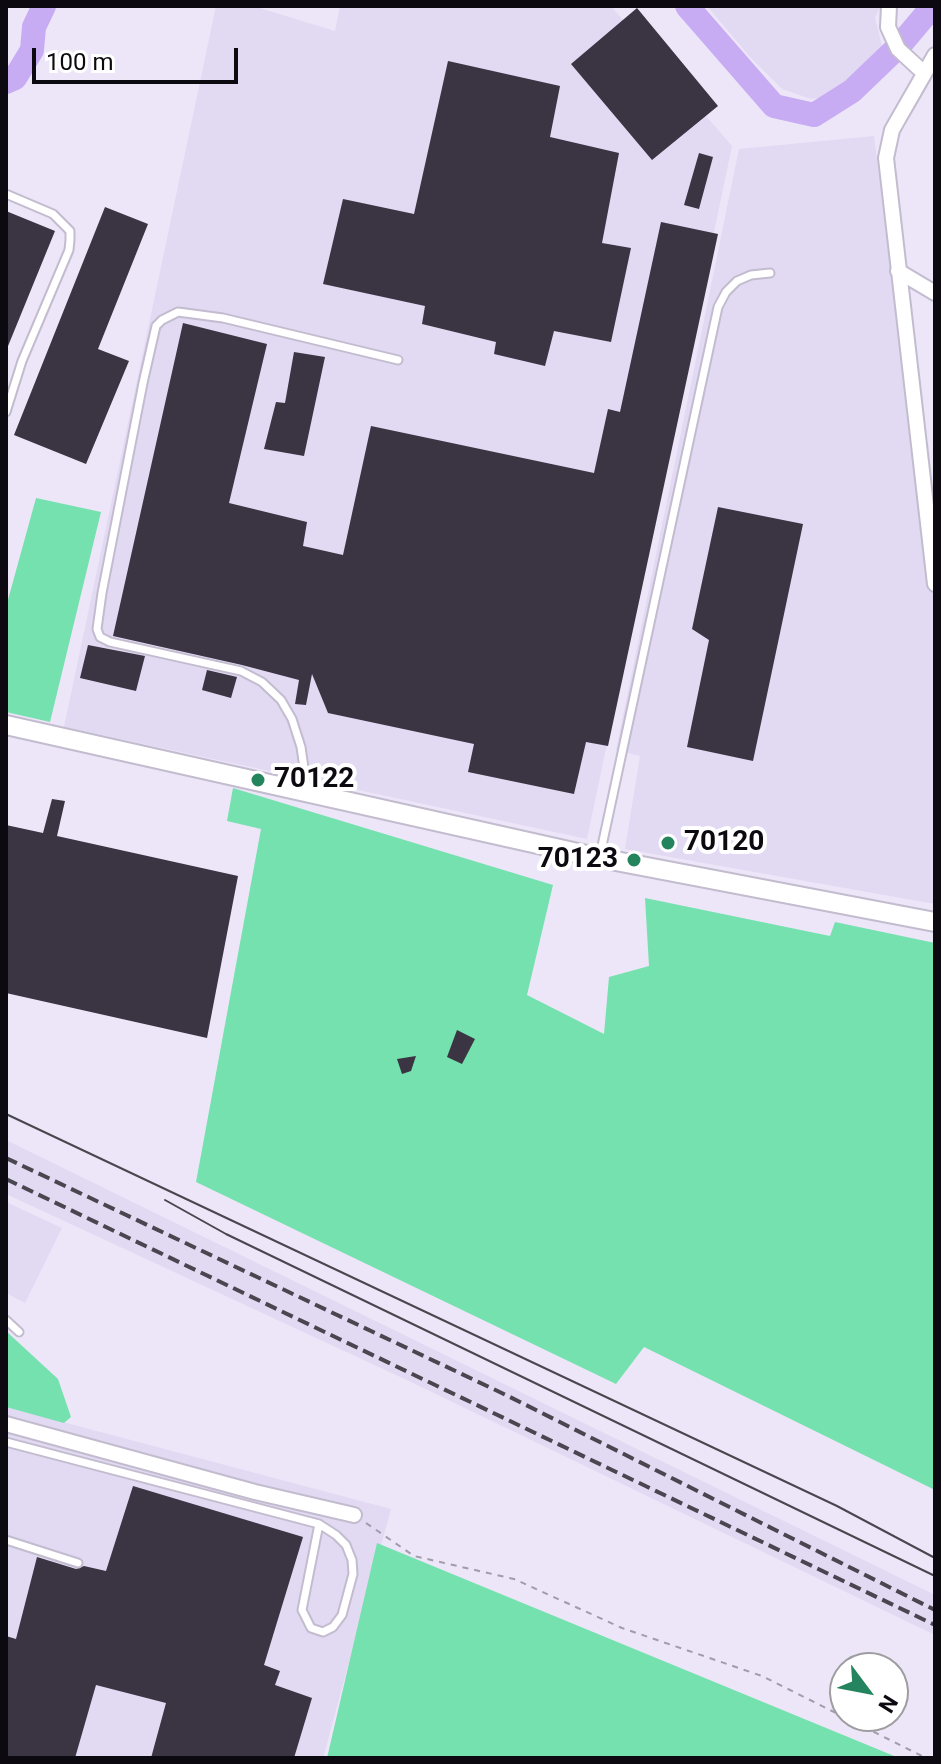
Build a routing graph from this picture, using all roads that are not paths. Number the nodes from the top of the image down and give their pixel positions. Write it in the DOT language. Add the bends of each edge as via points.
graph roads {
  1 [pos="889,6"];
  2 [pos="935,55"];
  3 [pos="924,73"];
  4 [pos="6,194"];
  5 [pos="898,271"];
  6 [pos="770,273"];
  7 [pos="935,293"];
  8 [pos="398,360"];
  9 [pos="6,412"];
  10 [pos="935,584"];
  11 [pos="6,725"];
  12 [pos="307,792"];
  13 [pos="600,858"];
  14 [pos="935,922"];
  15 [pos="6,1320"];
  16 [pos="19,1332"];
  17 [pos="6,1424"];
  18 [pos="6,1442"];
  19 [pos="354,1515"];
  20 [pos="319,1524"];
  21 [pos="6,1540"];
  22 [pos="78,1563"];
  1 -- 3 [label="street" via="888,27 898,49"];
  2 -- 3 [label="street"];
  3 -- 5 [label="street" via="892,130 886,158"];
  4 -- 9 [label="lane" via="53,214 70,231 69,250"];
  5 -- 7 [label="street"];
  5 -- 10 [label="street"];
  6 -- 13 [label="lane" via="737,281 718,307"];
  8 -- 12 [label="lane" via="178,312 156,326 145,372 104,580 100,637 241,671 262,682 292,719"];
  11 -- 12 [label="street"];
  12 -- 13 [label="street"];
  13 -- 14 [label="street"];
  15 -- 16 [label="lane"];
  17 -- 19 [label="street"];
  18 -- 20 [label="lane"];
  20 -- 20 [label="lane" via="346,1545 353,1574 342,1615 323,1632 311,1628 302,1610"];
  21 -- 22 [label="lane"];
}
